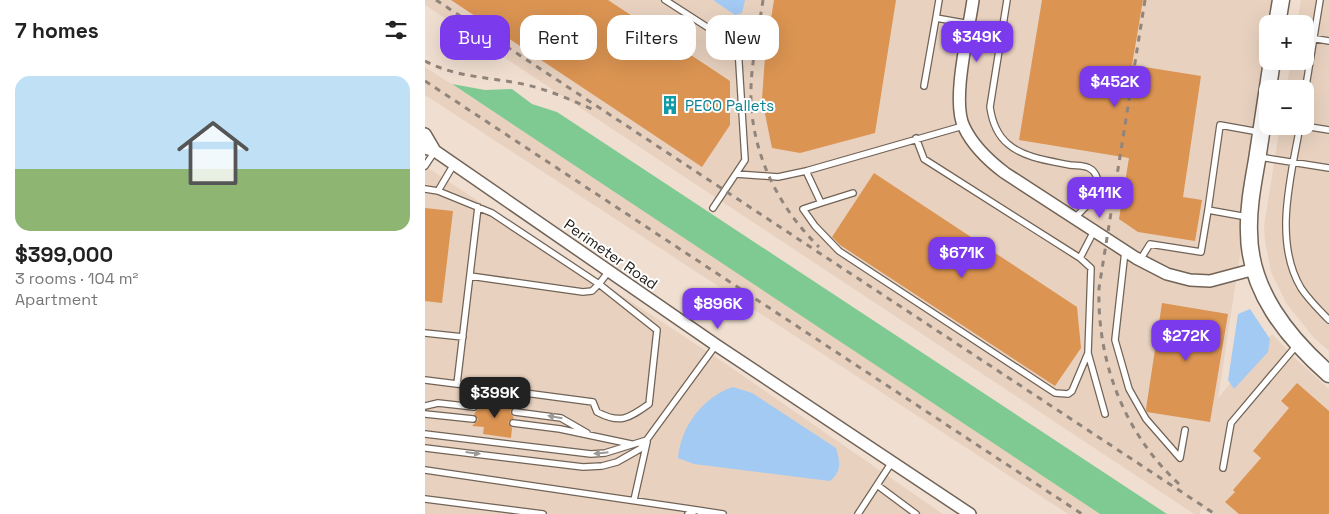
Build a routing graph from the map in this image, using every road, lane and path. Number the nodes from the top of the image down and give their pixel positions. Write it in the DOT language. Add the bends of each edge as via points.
graph roads {
  1 [pos="665,0"];
  2 [pos="939,0"];
  3 [pos="973,0"];
  4 [pos="1007,0"];
  5 [pos="1281,0"];
  6 [pos="1320,0"];
  7 [pos="1278,15"];
  8 [pos="936,18"];
  9 [pos="970,24"];
  10 [pos="1314,38"];
  11 [pos="1329,40"];
  12 [pos="924,86"];
  13 [pos="963,126"];
  14 [pos="1314,128"];
  15 [pos="1329,130"];
  16 [pos="1259,132"];
  17 [pos="425,134"];
  18 [pos="1261,135"];
  19 [pos="1299,135"];
  20 [pos="916,138"];
  21 [pos="430,149"];
  22 [pos="1257,157"];
  23 [pos="1294,163"];
  24 [pos="454,164"];
  25 [pos="425,166"];
  26 [pos="1329,168"];
  27 [pos="806,171"];
  28 [pos="736,174"];
  29 [pos="425,189"];
  30 [pos="438,191"];
  31 [pos="853,193"];
  32 [pos="821,204"];
  33 [pos="479,207"];
  34 [pos="713,208"];
  35 [pos="1208,210"];
  36 [pos="1249,217"];
  37 [pos="1075,218"];
  38 [pos="1094,231"];
  39 [pos="1125,251"];
  40 [pos="1080,258"];
  41 [pos="1140,260"];
  42 [pos="1255,269"];
  43 [pos="609,271"];
  44 [pos="470,276"];
  45 [pos="599,284"];
  46 [pos="1329,320"];
  47 [pos="425,333"];
  48 [pos="463,337"];
  49 [pos="716,344"];
  50 [pos="1298,344"];
  51 [pos="1088,353"];
  52 [pos="1329,374"];
  53 [pos="425,380"];
  54 [pos="457,384"];
  55 [pos="425,406"];
  56 [pos="474,407"];
  57 [pos="515,412"];
  58 [pos="425,414"];
  59 [pos="1105,414"];
  60 [pos="473,419"];
  61 [pos="513,423"];
  62 [pos="1185,430"];
  63 [pos="425,434"];
  64 [pos="591,436"];
  65 [pos="647,440"];
  66 [pos="633,444"];
  67 [pos="425,448"];
  68 [pos="892,462"];
  69 [pos="1223,468"];
  70 [pos="425,470"];
  71 [pos="877,485"];
  72 [pos="425,499"];
  73 [pos="634,500"];
  74 [pos="697,510"];
  75 [pos="543,514"];
  76 [pos="688,514"];
  77 [pos="704,514"];
  78 [pos="723,514"];
  79 [pos="858,514"];
  80 [pos="916,514"];
  81 [pos="970,514"];
  1 -- 28 [label="lane" via="738,47 745,160"];
  2 -- 8 [label="lane"];
  3 -- 9 [label="street"];
  4 -- 37 [label="lane" via="990,107 992,121 1008,144 1020,152 1093,170 1098,181 1096,193"];
  5 -- 7 [label="street"];
  6 -- 10 [label="lane"];
  8 -- 9 [label="lane"];
  8 -- 12 [label="lane"];
  9 -- 13 [label="street" via="959,95"];
  10 -- 11 [label="lane"];
  13 -- 20 [label="lane"];
  13 -- 37 [label="street" via="977,147 996,166"];
  14 -- 15 [label="lane"];
  16 -- 35 [label="lane" via="1220,125"];
  17 -- 21 [label="street, Perimeter Road"];
  18 -- 22 [label="street"];
  19 -- 23 [label="lane"];
  20 -- 27 [label="lane"];
  20 -- 40 [label="lane" via="923,158"];
  21 -- 24 [label="street, Perimeter Road"];
  21 -- 25 [label="lane"];
  22 -- 23 [label="lane"];
  22 -- 36 [label="street"];
  23 -- 26 [label="lane"];
  23 -- 46 [label="lane" via="1287,218 1289,251 1300,286"];
  24 -- 30 [label="lane"];
  24 -- 43 [label="street, Perimeter Road"];
  27 -- 28 [label="lane" via="779,177"];
  27 -- 32 [label="lane"];
  28 -- 34 [label="lane"];
  29 -- 30 [label="lane"];
  30 -- 33 [label="lane"];
  31 -- 32 [label="lane"];
  32 -- 51 [label="lane" via="803,208 839,251 1055,393 1068,394 1072,391"];
  33 -- 44 [label="lane"];
  33 -- 45 [label="lane"];
  35 -- 36 [label="lane"];
  35 -- 41 [label="lane" via="1201,252 1150,244"];
  36 -- 42 [label="street" via="1249,242"];
  37 -- 38 [label="street"];
  38 -- 39 [label="street"];
  38 -- 40 [label="lane"];
  39 -- 41 [label="street"];
  39 -- 62 [label="lane" via="1115,340 1129,389 1146,419 1180,458"];
  40 -- 51 [label="lane" via="1091,268"];
  41 -- 42 [label="street" via="1167,274 1200,281 1219,280"];
  42 -- 50 [label="street" via="1274,313"];
  43 -- 45 [label="lane"];
  43 -- 49 [label="street, Perimeter Road"];
  44 -- 45 [label="lane" via="583,292 592,291"];
  44 -- 48 [label="lane"];
  45 -- 54 [label="lane" via="657,330 649,404 632,416 611,419 597,412 593,402"];
  47 -- 48 [label="lane"];
  48 -- 54 [label="lane"];
  49 -- 65 [label="lane"];
  49 -- 68 [label="street, Perimeter Road"];
  50 -- 52 [label="street"];
  50 -- 69 [label="lane" via="1231,423"];
  51 -- 59 [label="lane"];
  53 -- 54 [label="lane"];
  55 -- 56 [label="lane" via="438,403"];
  64 -- 57 [label="lane, one-way" via="561,418"];
  58 -- 60 [label="lane"];
  61 -- 64 [label="lane"];
  66 -- 63 [label="lane, one-way" via="591,454"];
  64 -- 66 [label="lane"];
  65 -- 66 [label="lane"];
  67 -- 65 [label="lane, one-way" via="583,467 617,462 637,452"];
  65 -- 73 [label="lane"];
  68 -- 71 [label="lane"];
  68 -- 81 [label="street, Perimeter Road"];
  70 -- 73 [label="lane"];
  71 -- 79 [label="lane"];
  71 -- 80 [label="lane"];
  72 -- 75 [label="lane"];
  73 -- 74 [label="lane"];
  74 -- 76 [label="lane"];
  74 -- 77 [label="lane"];
  74 -- 78 [label="lane"];
}
